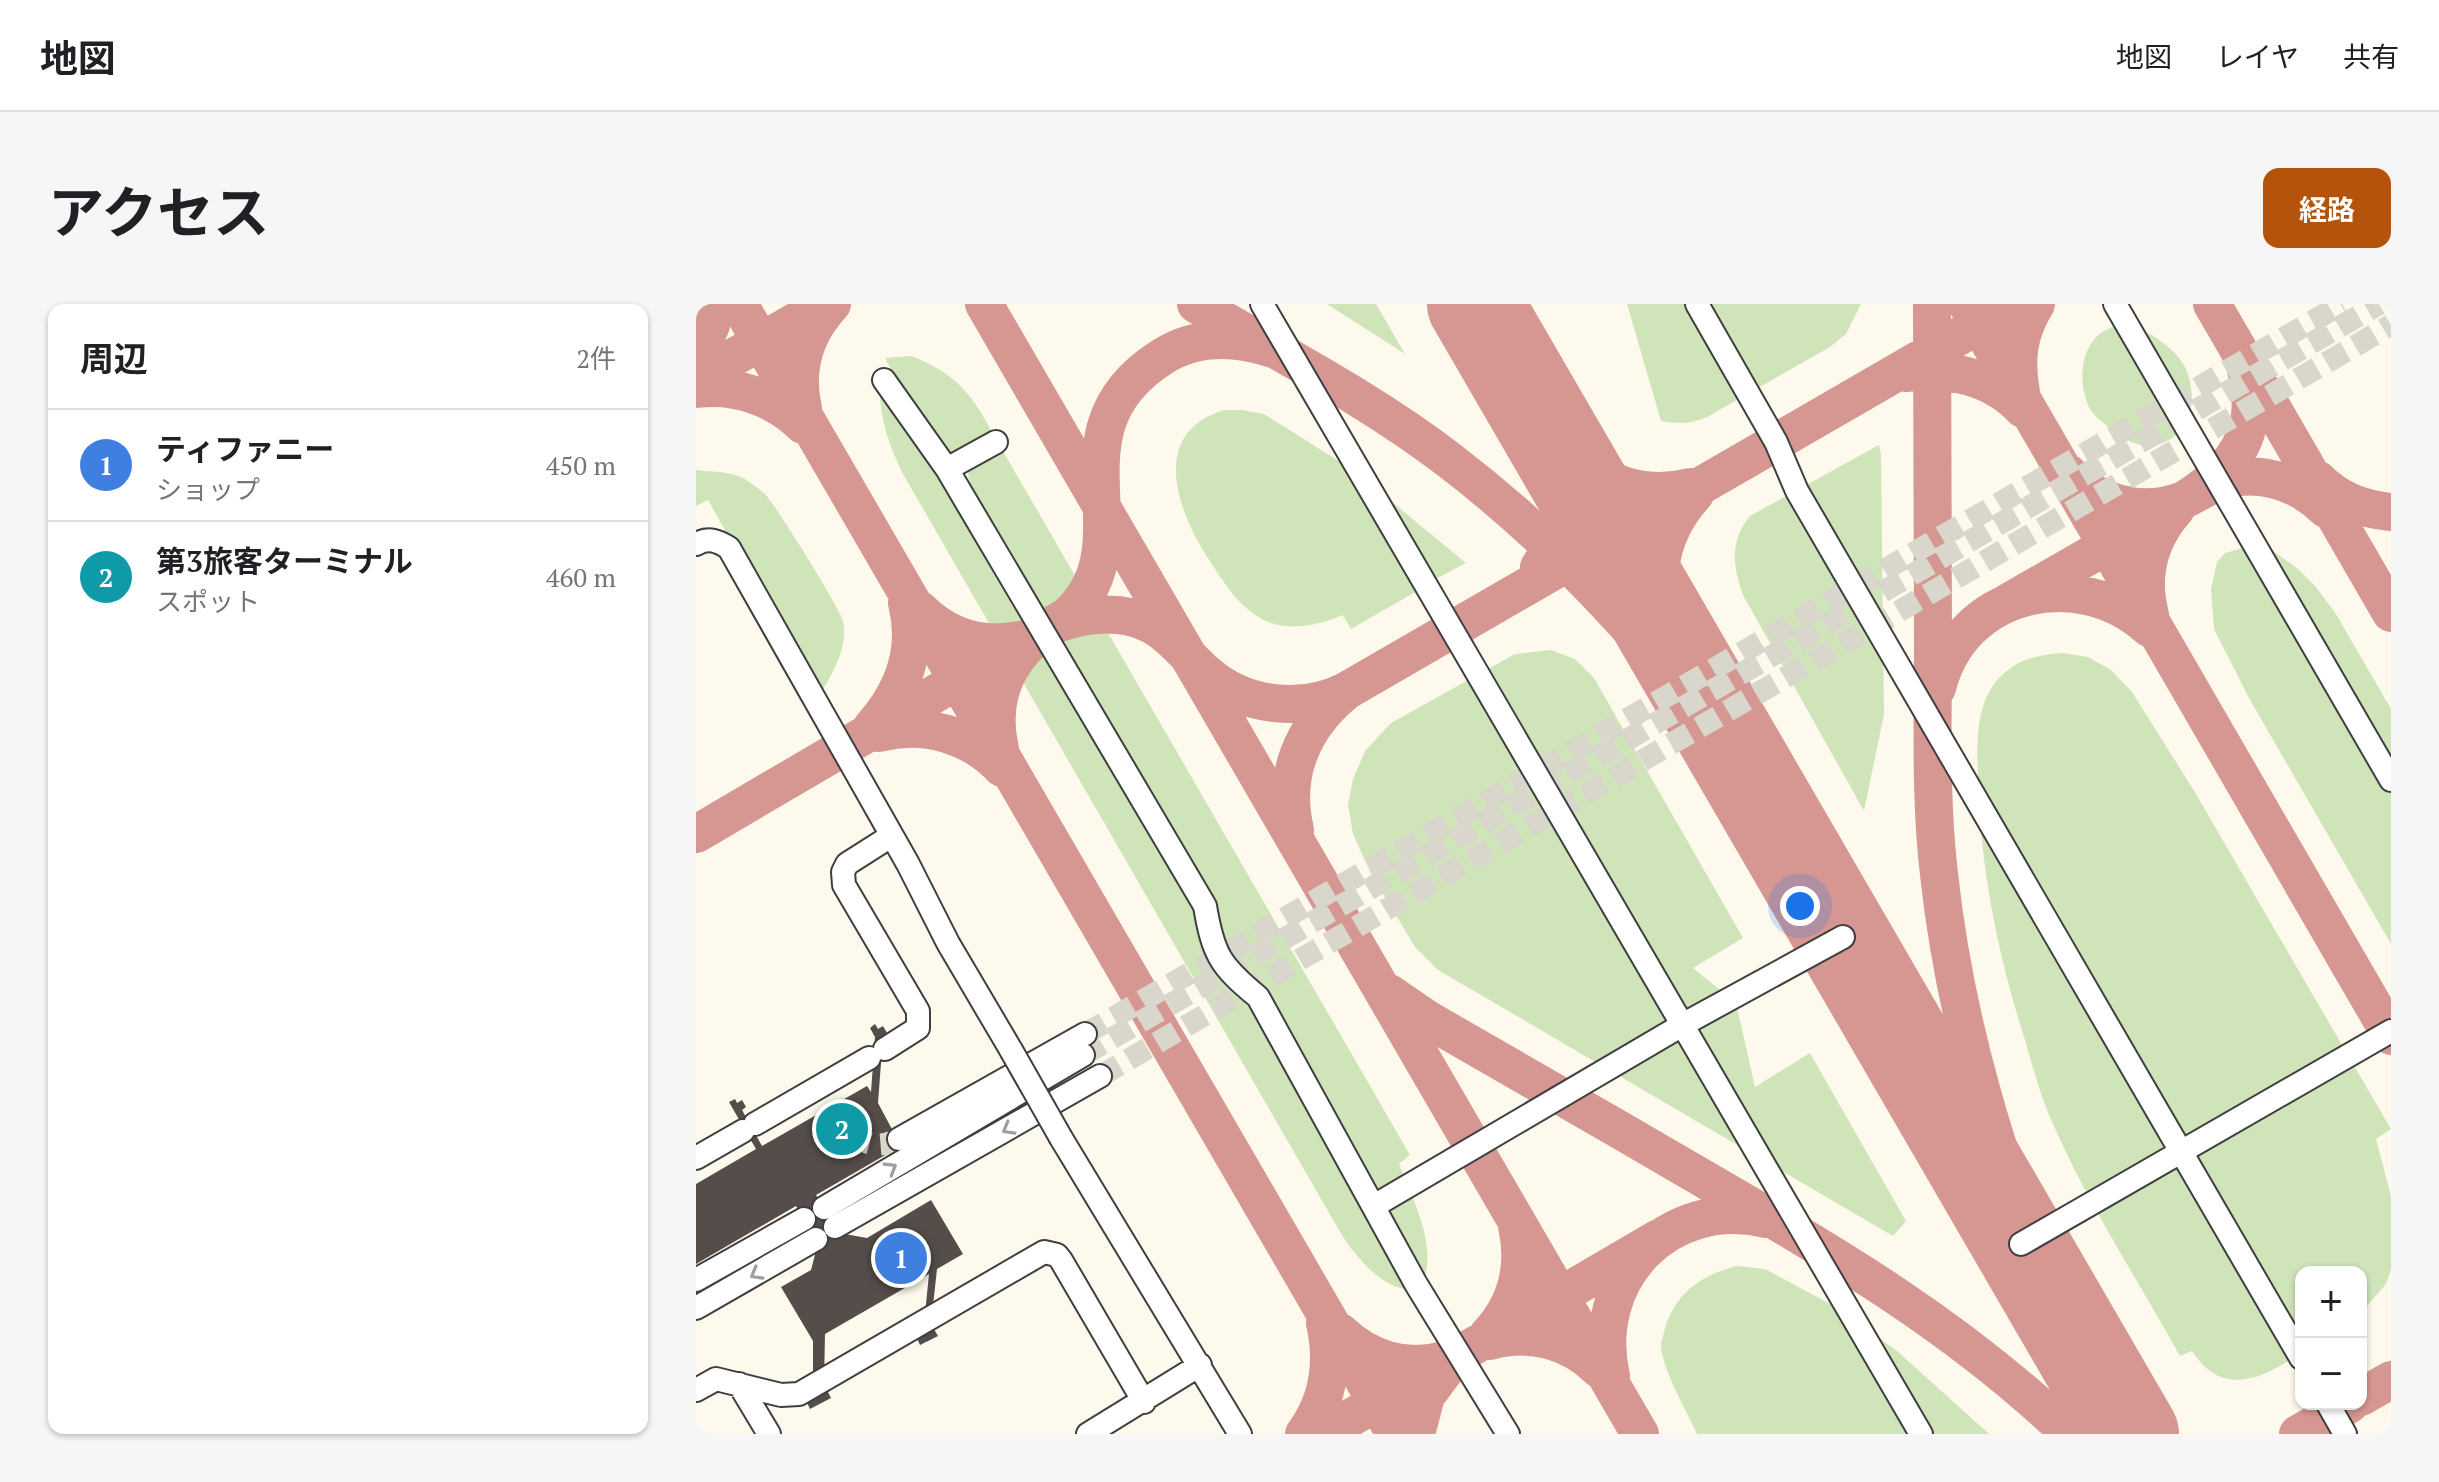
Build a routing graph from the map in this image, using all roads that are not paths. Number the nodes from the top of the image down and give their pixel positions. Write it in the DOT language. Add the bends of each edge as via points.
graph roads {
  1 [pos="1262,304"];
  2 [pos="1697,304"];
  3 [pos="2115,304"];
  4 [pos="884,380"];
  5 [pos="996,442"];
  6 [pos="947,469"];
  7 [pos="696,544"];
  8 [pos="2391,780"];
  9 [pos="891,836"];
  10 [pos="1843,937"];
  11 [pos="1684,1024"];
  12 [pos="2391,1031"];
  13 [pos="1100,1076"];
  14 [pos="899,1139"];
  15 [pos="2181,1151"];
  16 [pos="696,1158"];
  17 [pos="1374,1206"];
  18 [pos="820,1223"];
  19 [pos="2021,1244"];
  20 [pos="696,1280"];
  21 [pos="696,1308"];
  22 [pos="2295,1348"];
  23 [pos="1200,1365"];
  24 [pos="739,1384"];
  25 [pos="696,1390"];
  26 [pos="1144,1402"];
  27 [pos="2331,1410"];
  28 [pos="769,1434"];
  29 [pos="1088,1434"];
  30 [pos="1240,1434"];
  31 [pos="1508,1434"];
  32 [pos="1921,1434"];
  33 [pos="2345,1434"];
  1 -- 11 [label="street"];
  2 -- 15 [label="street" via="1776,442 1797,491"];
  3 -- 8 [label="street"];
  4 -- 6 [label="street"];
  5 -- 6 [label="street"];
  6 -- 17 [label="street" via="1205,906 1214,949 1231,975 1258,997"];
  7 -- 9 [label="street" via="718,541 729,548"];
  9 -- 16 [label="street" via="847,864 844,885 918,1011 918,1028 877,1053 828,1094"];
  9 -- 23 [label="street, bridge" via="1061,1138"];
  10 -- 11 [label="street"];
  11 -- 17 [label="street"];
  11 -- 32 [label="street"];
  12 -- 15 [label="street"];
  13 -- 18 [label="street, one-way"];
  18 -- 14 [label="street, one-way" via="1084,1045"];
  15 -- 19 [label="street"];
  15 -- 22 [label="street"];
  17 -- 31 [label="street"];
  18 -- 20 [label="street"];
  18 -- 21 [label="street, one-way"];
  23 -- 26 [label="street"];
  23 -- 30 [label="street"];
  24 -- 25 [label="street" via="716,1379"];
  24 -- 26 [label="street" via="799,1394 1044,1252 1061,1260"];
  24 -- 28 [label="street"];
  26 -- 29 [label="street"];
  27 -- 33 [label="street"];
}
